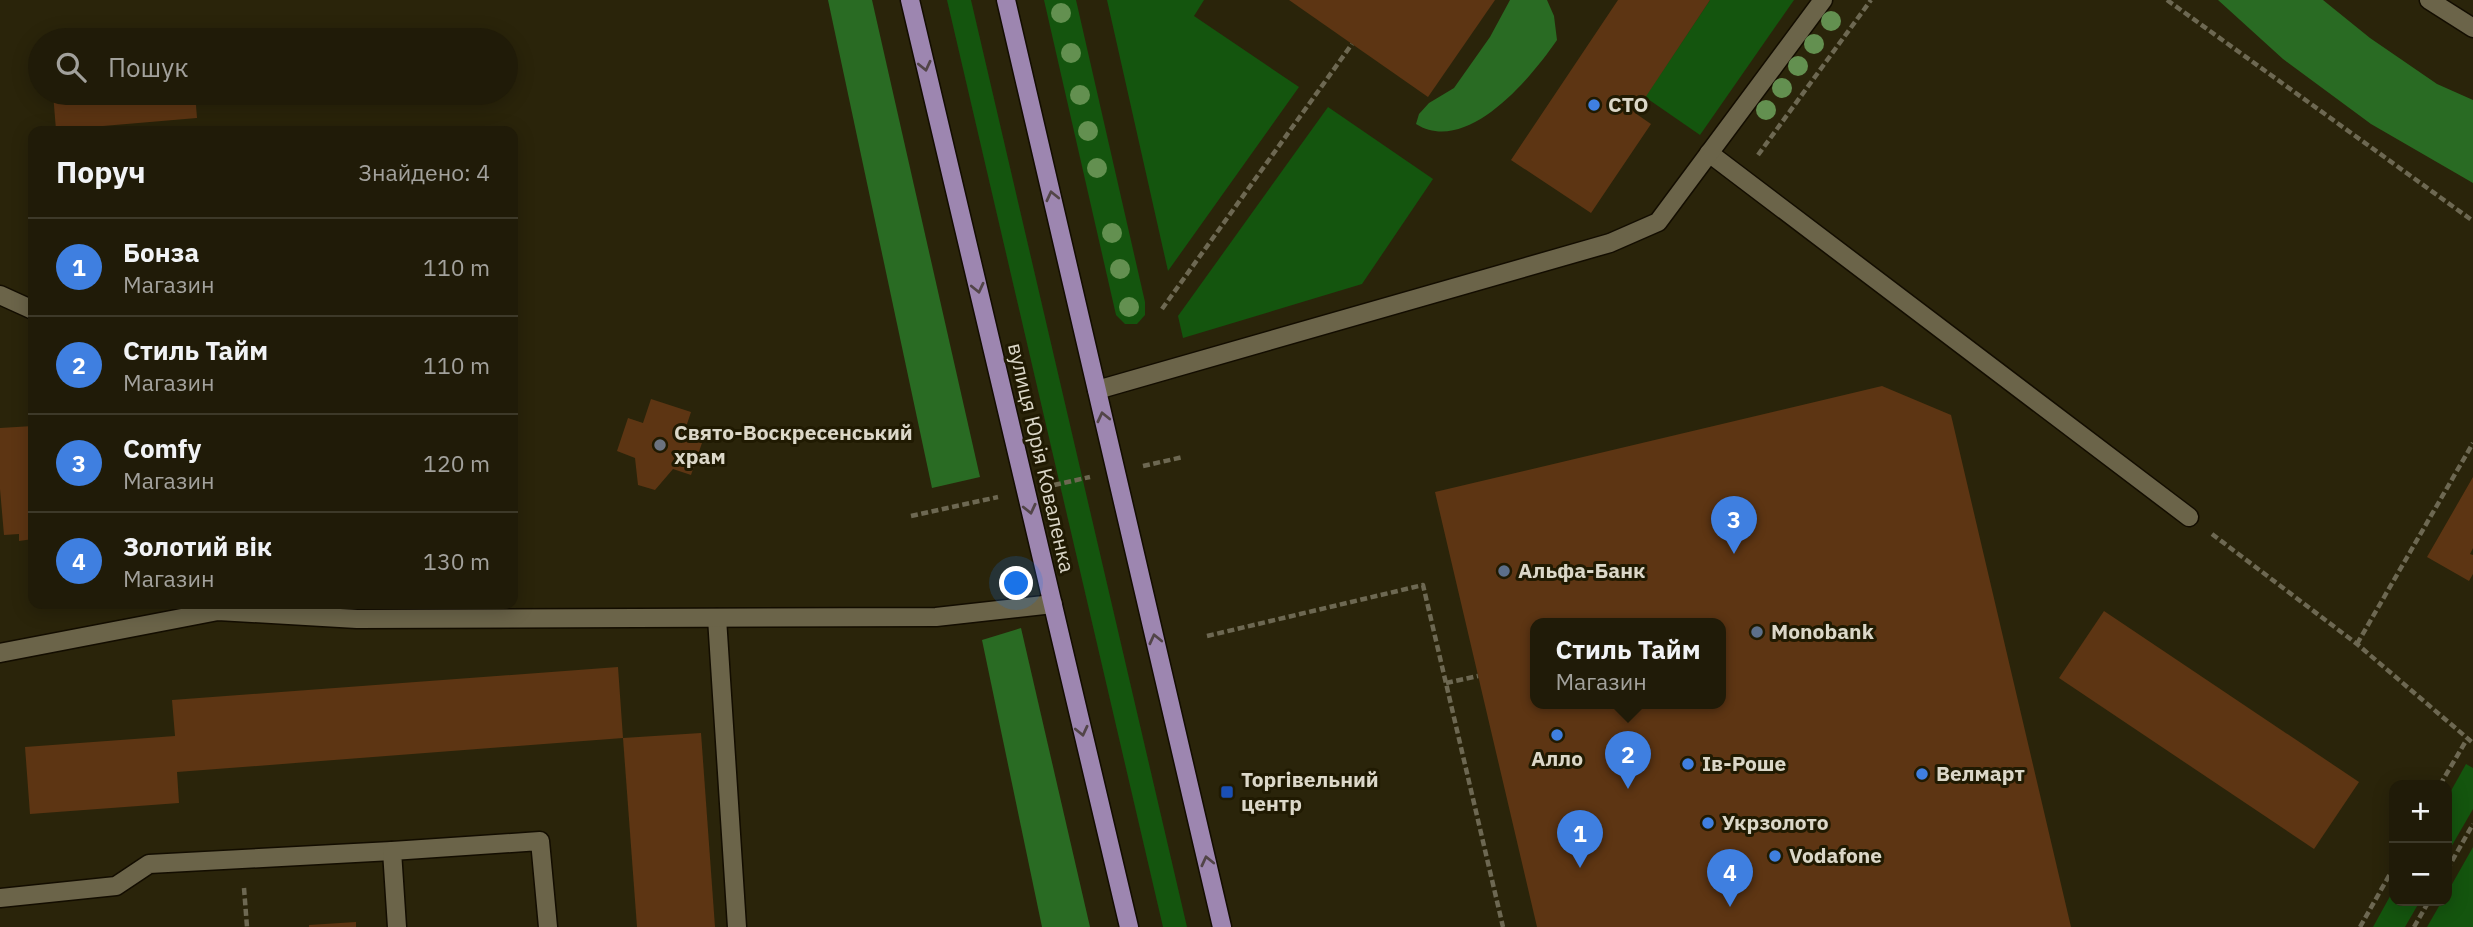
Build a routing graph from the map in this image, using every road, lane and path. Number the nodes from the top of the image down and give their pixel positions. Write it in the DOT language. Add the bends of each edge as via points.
graph roads {
  1 [pos="909,0"];
  2 [pos="1006,0"];
  3 [pos="1823,0"];
  4 [pos="1871,0"];
  5 [pos="2167,0"];
  6 [pos="2429,0"];
  7 [pos="2473,28"];
  8 [pos="1352,44"];
  9 [pos="1709,153"];
  10 [pos="1741,177"];
  11 [pos="2473,221"];
  12 [pos="0,295"];
  13 [pos="28,308"];
  14 [pos="1162,309"];
  15 [pos="1097,390"];
  16 [pos="2473,443"];
  17 [pos="2189,517"];
  18 [pos="1053,604"];
  19 [pos="209,609"];
  20 [pos="241,609"];
  21 [pos="717,618"];
  22 [pos="1207,636"];
  23 [pos="2357,645"];
  24 [pos="0,653"];
  25 [pos="1478,676"];
  26 [pos="1446,683"];
  27 [pos="2473,743"];
  28 [pos="2444,780"];
  29 [pos="2473,824"];
  30 [pos="391,851"];
  31 [pos="242,859"];
  32 [pos="2452,861"];
  33 [pos="2389,876"];
  34 [pos="0,898"];
  35 [pos="2426,906"];
  36 [pos="247,927"];
  37 [pos="397,927"];
  38 [pos="548,927"];
  39 [pos="737,927"];
  40 [pos="1129,927"];
  41 [pos="1222,927"];
  42 [pos="1503,927"];
  43 [pos="2360,927"];
  44 [pos="2414,927"];
  1 -- 18 [label="main road, вулиця Юрія Коваленка, one-way"];
  15 -- 2 [label="main road, one-way"];
  3 -- 9 [label="lane"];
  4 -- 10 [label="path"];
  5 -- 11 [label="path"];
  6 -- 7 [label="lane"];
  8 -- 14 [label="path"];
  9 -- 10 [label="lane"];
  9 -- 15 [label="lane" via="1658,222 1610,243"];
  10 -- 17 [label="lane"];
  12 -- 13 [label="lane"];
  41 -- 15 [label="main road, one-way"];
  16 -- 23 [label="path"];
  18 -- 21 [label="lane" via="936,617"];
  18 -- 40 [label="main road, вулиця Юрія Коваленка, one-way"];
  19 -- 24 [label="lane"];
  20 -- 21 [label="lane" via="357,619"];
  21 -- 39 [label="lane"];
  22 -- 26 [label="path" via="1423,585"];
  25 -- 26 [label="path"];
  26 -- 42 [label="path"];
  27 -- 28 [label="path" via="2467,739"];
  29 -- 32 [label="path"];
  30 -- 31 [label="lane"];
  30 -- 37 [label="lane"];
  30 -- 38 [label="lane" via="540,841"];
  31 -- 34 [label="lane" via="149,864 116,886"];
  31 -- 36 [label="path"];
  33 -- 43 [label="path"];
  35 -- 44 [label="path"];
}
